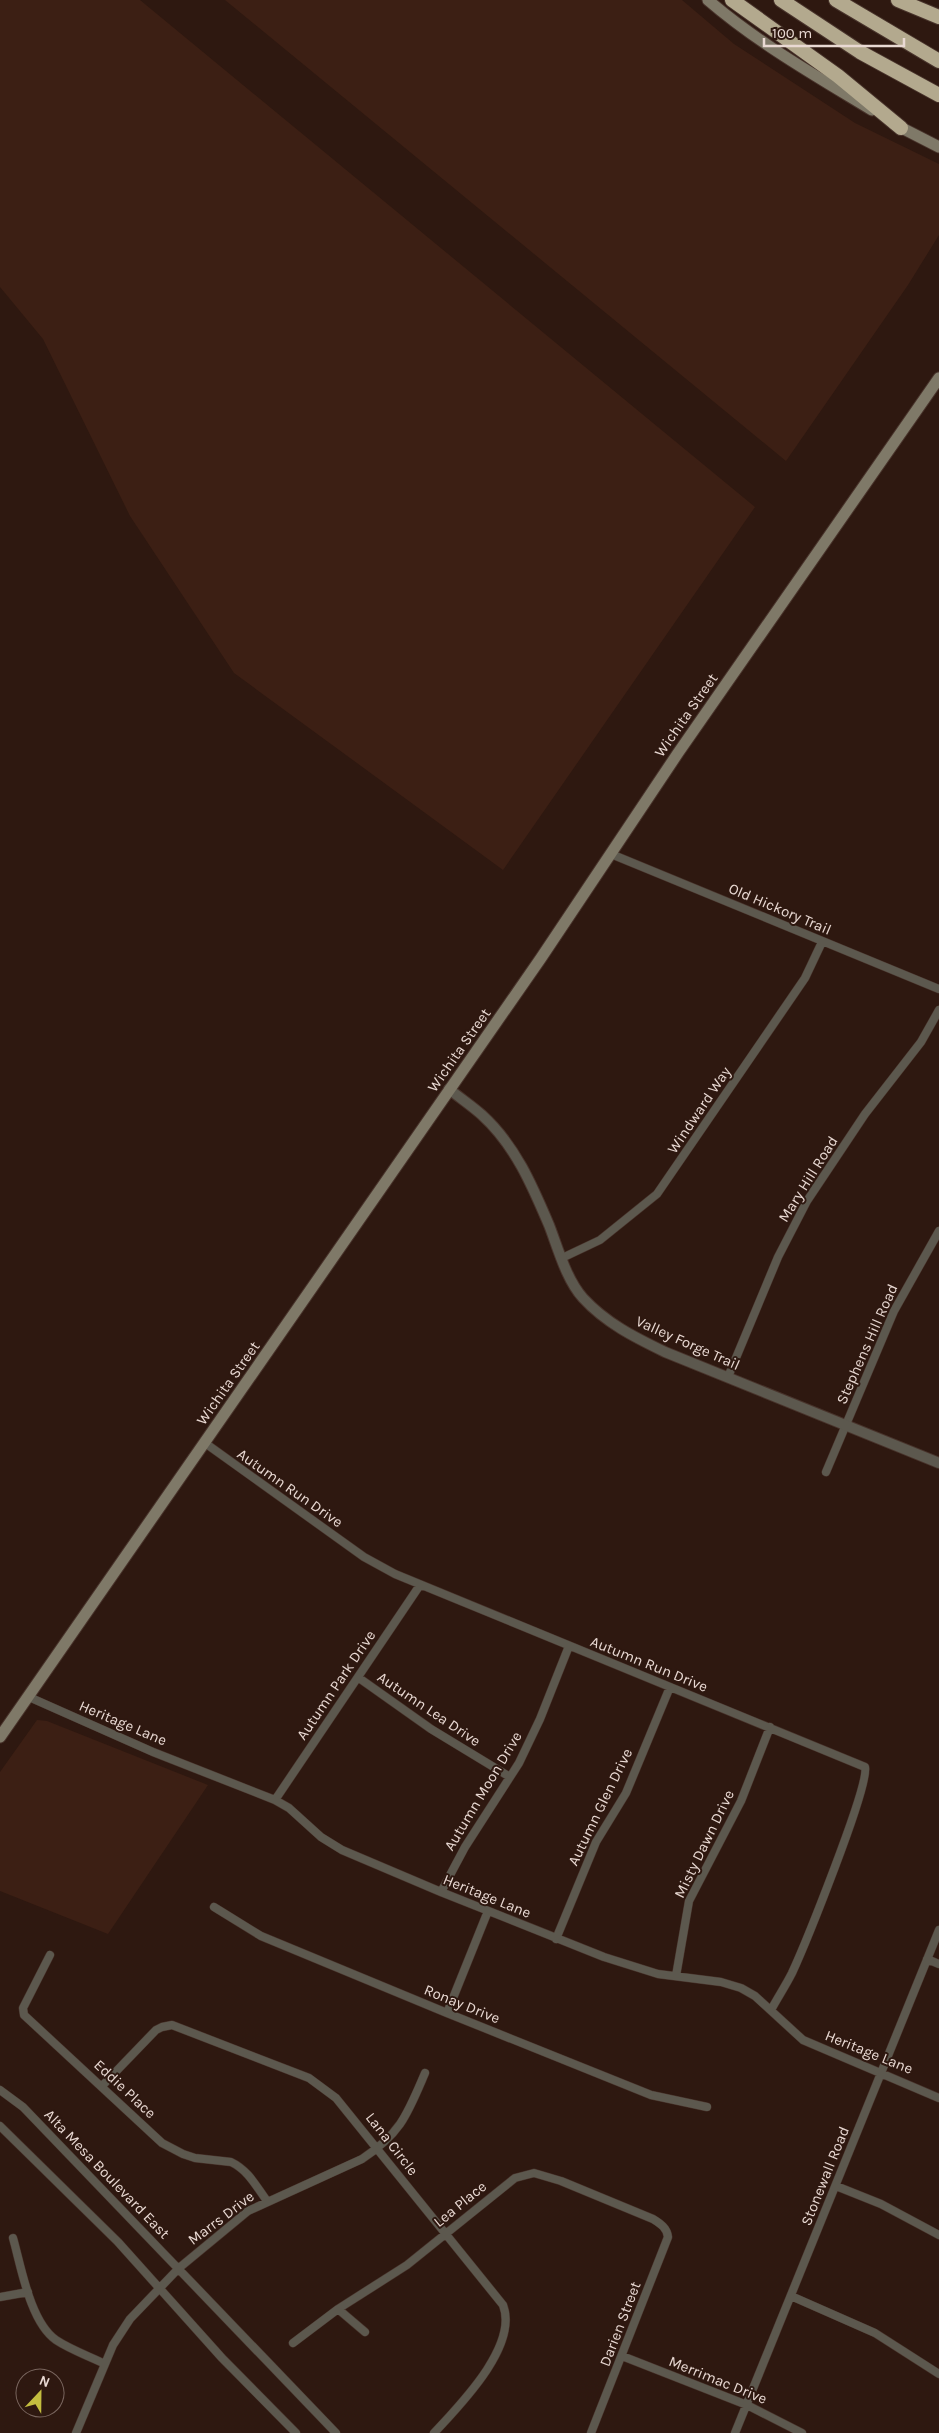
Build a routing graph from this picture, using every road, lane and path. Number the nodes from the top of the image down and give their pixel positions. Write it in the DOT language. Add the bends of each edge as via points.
graph roads {
  1 [pos="708,0"];
  2 [pos="732,0"];
  3 [pos="782,0"];
  4 [pos="836,0"];
  5 [pos="898,0"];
  6 [pos="916,0"];
  7 [pos="939,12"];
  8 [pos="939,17"];
  9 [pos="938,60"];
  10 [pos="939,95"];
  11 [pos="901,128"];
  12 [pos="939,147"];
  13 [pos="939,378"];
  14 [pos="611,854"];
  15 [pos="822,942"];
  16 [pos="939,989"];
  17 [pos="939,1010"];
  18 [pos="449,1089"];
  19 [pos="939,1231"];
  20 [pos="562,1258"];
  21 [pos="728,1377"];
  22 [pos="846,1425"];
  23 [pos="204,1443"];
  24 [pos="939,1463"];
  25 [pos="826,1472"];
  26 [pos="420,1585"];
  27 [pos="569,1646"];
  28 [pos="359,1678"];
  29 [pos="670,1687"];
  30 [pos="29,1698"];
  31 [pos="770,1727"];
  32 [pos="0,1737"];
  33 [pos="510,1777"];
  34 [pos="275,1800"];
  35 [pos="441,1892"];
  36 [pos="214,1906"];
  37 [pos="488,1912"];
  38 [pos="939,1930"];
  39 [pos="556,1939"];
  40 [pos="50,1956"];
  41 [pos="927,1959"];
  42 [pos="939,1964"];
  43 [pos="676,1976"];
  44 [pos="771,2010"];
  45 [pos="448,2013"];
  46 [pos="882,2072"];
  47 [pos="425,2073"];
  48 [pos="102,2086"];
  49 [pos="0,2090"];
  50 [pos="939,2098"];
  51 [pos="707,2107"];
  52 [pos="0,2126"];
  53 [pos="379,2148"];
  54 [pos="836,2186"];
  55 [pos="267,2201"];
  56 [pos="662,2224"];
  57 [pos="446,2234"];
  58 [pos="939,2235"];
  59 [pos="13,2238"];
  60 [pos="179,2268"];
  61 [pos="158,2288"];
  62 [pos="28,2292"];
  63 [pos="791,2296"];
  64 [pos="0,2297"];
  65 [pos="338,2309"];
  66 [pos="365,2332"];
  67 [pos="293,2343"];
  68 [pos="622,2356"];
  69 [pos="105,2364"];
  70 [pos="939,2374"];
  71 [pos="747,2405"];
  72 [pos="76,2433"];
  73 [pos="296,2433"];
  74 [pos="336,2433"];
  75 [pos="434,2433"];
  76 [pos="591,2433"];
  77 [pos="736,2433"];
  78 [pos="802,2433"];
  1 -- 11 [label="main road" via="791,60"];
  2 -- 11 [label="highway" via="838,76"];
  3 -- 10 [label="highway" via="860,52"];
  4 -- 9 [label="highway"];
  5 -- 8 [label="highway"];
  6 -- 7 [label="main road"];
  11 -- 12 [label="main road"];
  13 -- 14 [label="main road, Wichita Street"];
  14 -- 15 [label="street, Old Hickory Trail"];
  14 -- 18 [label="main road, Wichita Street"];
  15 -- 16 [label="street, Old Hickory Trail"];
  15 -- 20 [label="street, Windward Way" via="805,978 657,1194 600,1240"];
  17 -- 21 [label="street, Mary Hill Road" via="921,1042 865,1114 806,1201 778,1257"];
  18 -- 20 [label="street, Valley Forge Trail" via="482,1115 519,1160"];
  18 -- 23 [label="main road, Wichita Street"];
  19 -- 22 [label="street, Stephens Hill Road" via="894,1311"];
  20 -- 21 [label="street, Valley Forge Trail" via="581,1296 603,1317 665,1352"];
  21 -- 22 [label="street, Valley Forge Trail"];
  22 -- 24 [label="street, Valley Forge Trail"];
  22 -- 25 [label="street, Stephens Hill Road"];
  23 -- 26 [label="street, Autumn Run Drive" via="364,1557"];
  23 -- 30 [label="main road, Wichita Street"];
  26 -- 27 [label="street, Autumn Run Drive"];
  26 -- 28 [label="street, Autumn Park Drive"];
  27 -- 29 [label="street, Autumn Run Drive"];
  27 -- 33 [label="street, Autumn Moon Drive" via="540,1719"];
  28 -- 33 [label="street, Autumn Lea Drive" via="424,1724"];
  28 -- 34 [label="street, Autumn Park Drive"];
  29 -- 31 [label="street, Autumn Run Drive"];
  29 -- 39 [label="street, Autumn Glen Drive" via="626,1793 596,1842"];
  30 -- 32 [label="main road, Wichita Street"];
  30 -- 34 [label="street, Heritage Lane"];
  31 -- 43 [label="street, Misty Dawn Drive" via="741,1801 689,1901"];
  31 -- 44 [label="street, Autumn Run Drive" via="862,1764 866,1771 819,1906 792,1973"];
  33 -- 35 [label="street, Autumn Moon Drive" via="465,1846"];
  34 -- 35 [label="street, Heritage Lane" via="342,1850"];
  35 -- 37 [label="street, Heritage Lane"];
  36 -- 45 [label="street, Ronay Drive" via="261,1936"];
  37 -- 39 [label="street, Heritage Lane"];
  37 -- 45 [label="street"];
  38 -- 41 [label="street, Stonewall Road"];
  39 -- 43 [label="street, Heritage Lane" via="604,1958"];
  40 -- 48 [label="street, Eddie Place" via="22,2008 24,2015"];
  41 -- 42 [label="street"];
  41 -- 46 [label="street, Stonewall Road"];
  43 -- 44 [label="street, Heritage Lane" via="741,1988"];
  44 -- 46 [label="street, Heritage Lane" via="803,2040"];
  45 -- 51 [label="street, Ronay Drive" via="651,2094"];
  46 -- 50 [label="street, Heritage Lane"];
  46 -- 54 [label="street, Stonewall Road"];
  47 -- 53 [label="street, Marrs Drive" via="398,2130"];
  48 -- 53 [label="street, Lana Circle" via="156,2030 172,2025 319,2083"];
  48 -- 55 [label="street, Eddie Place" via="162,2143 183,2154 238,2165"];
  49 -- 60 [label="street, Alta Mesa Boulevard East" via="22,2107"];
  52 -- 61 [label="street" via="118,2242"];
  53 -- 55 [label="street, Marrs Drive" via="362,2159"];
  53 -- 57 [label="street, Lana Circle"];
  54 -- 58 [label="street" via="881,2204"];
  54 -- 63 [label="street, Stonewall Road"];
  55 -- 60 [label="street, Marrs Drive" via="248,2211"];
  56 -- 57 [label="street, Lea Place" via="561,2181 534,2173 515,2178"];
  56 -- 68 [label="street, Darien Street" via="668,2237"];
  57 -- 65 [label="street, Lea Place" via="407,2265"];
  57 -- 75 [label="street, Lana Circle" via="503,2305 506,2314 502,2336 487,2371 475,2389"];
  59 -- 62 [label="street"];
  60 -- 61 [label="street, Marrs Drive"];
  60 -- 74 [label="street, Alta Mesa Boulevard East"];
  61 -- 69 [label="street, Marrs Drive" via="130,2319"];
  61 -- 73 [label="street"];
  62 -- 64 [label="street"];
  62 -- 69 [label="street" via="39,2319 56,2340"];
  63 -- 70 [label="street" via="875,2334"];
  63 -- 71 [label="street, Stonewall Road"];
  65 -- 66 [label="street"];
  65 -- 67 [label="street, Lea Place"];
  68 -- 71 [label="street, Merrimac Drive"];
  68 -- 76 [label="street, Darien Street"];
  69 -- 72 [label="street, Marrs Drive"];
  71 -- 77 [label="street, Stonewall Road"];
  71 -- 78 [label="street, Merrimac Drive"];
}
